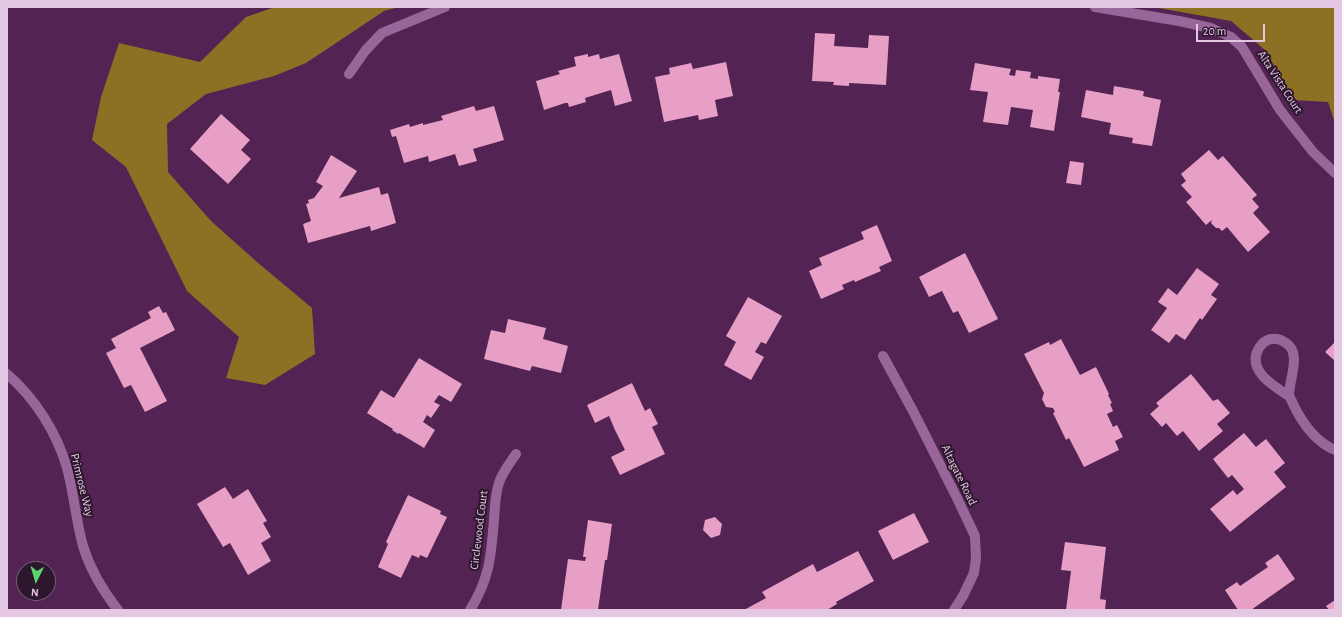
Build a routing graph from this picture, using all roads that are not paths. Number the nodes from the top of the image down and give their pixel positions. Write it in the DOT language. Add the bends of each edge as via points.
graph roads {
  1 [pos="445,7"];
  2 [pos="1095,7"];
  3 [pos="349,74"];
  4 [pos="1335,173"];
  5 [pos="883,356"];
  6 [pos="7,374"];
  7 [pos="1289,396"];
  8 [pos="1335,450"];
  9 [pos="516,454"];
  10 [pos="118,610"];
  11 [pos="470,610"];
  12 [pos="954,610"];
  1 -- 3 [label="street" via="382,33"];
  2 -- 4 [label="street, Alta Vista Court" via="1211,28 1231,37 1242,47 1285,116 1313,152"];
  5 -- 12 [label="street, Altagate Road" via="975,536 974,573"];
  6 -- 10 [label="street, Primrose Way" via="15,380 38,409 54,434 66,468 88,560 107,596"];
  7 -- 7 [label="street" via="1293,352 1289,344 1271,339 1262,343 1256,361 1260,373 1271,385"];
  7 -- 8 [label="street" via="1300,419 1314,436"];
  9 -- 11 [label="street, Circlewood Court" via="499,482 491,560 486,579"];
}
